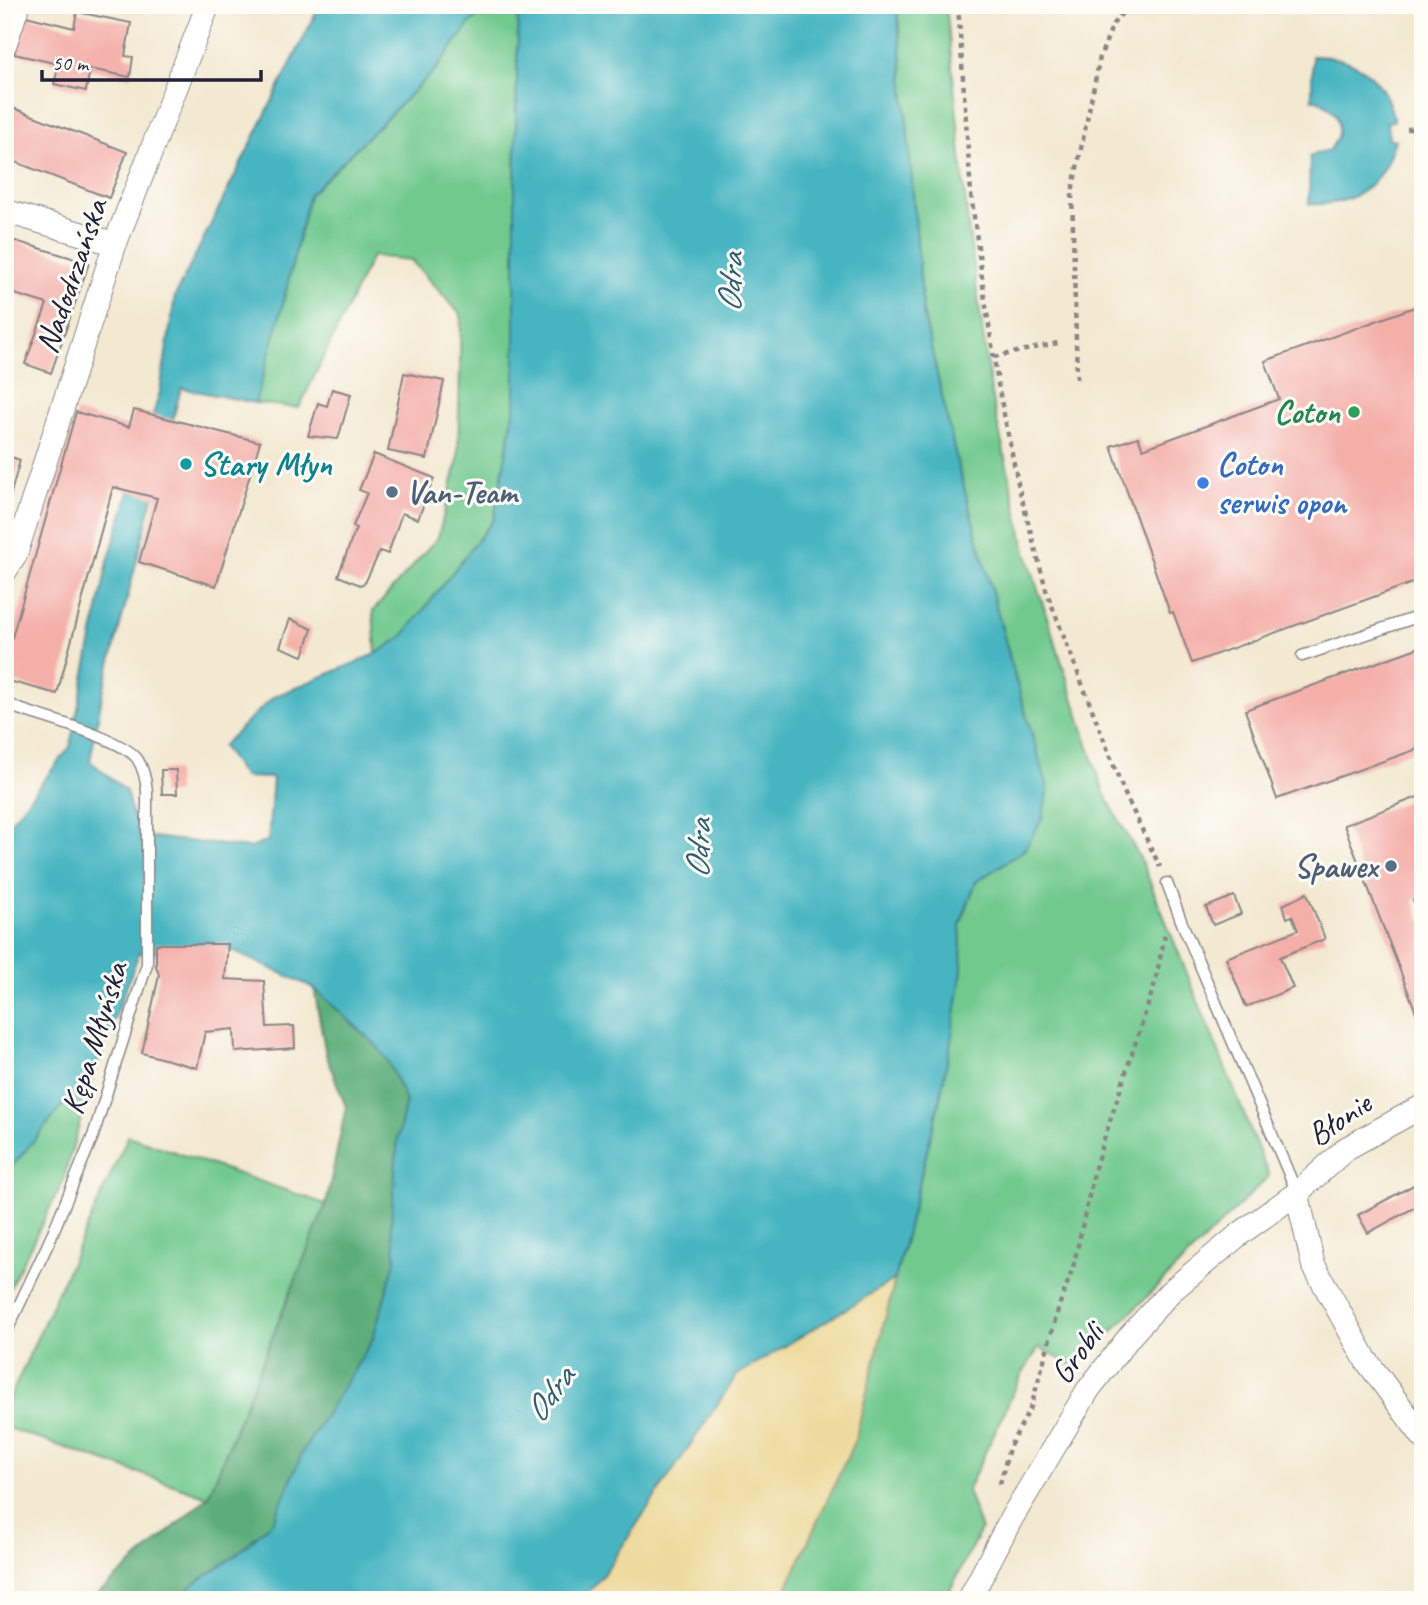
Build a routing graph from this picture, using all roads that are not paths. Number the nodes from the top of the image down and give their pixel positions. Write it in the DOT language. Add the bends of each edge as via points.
graph roads {
  1 [pos="18,5"];
  2 [pos="208,5"];
  3 [pos="5,44"];
  4 [pos="5,211"];
  5 [pos="115,244"];
  6 [pos="9,559"];
  7 [pos="1423,615"];
  8 [pos="1302,656"];
  9 [pos="5,702"];
  10 [pos="1167,883"];
  11 [pos="1423,1106"];
  12 [pos="1297,1193"];
  13 [pos="5,1335"];
  14 [pos="1423,1437"];
  15 [pos="969,1600"];
  1 -- 3 [label="street"];
  2 -- 5 [label="street, Nadodrzańska"];
  4 -- 5 [label="street"];
  5 -- 6 [label="street, Nadodrzańska"];
  7 -- 8 [label="lane"];
  9 -- 13 [label="lane, Kępa Młyńska" via="121,746 137,758 147,792 147,964 93,1136"];
  10 -- 12 [label="lane"];
  11 -- 12 [label="street, Błonie" via="1347,1148"];
  12 -- 14 [label="street" via="1313,1264 1366,1360"];
  12 -- 15 [label="street, Grobli" via="1170,1293 1130,1336 1088,1390"];
}
